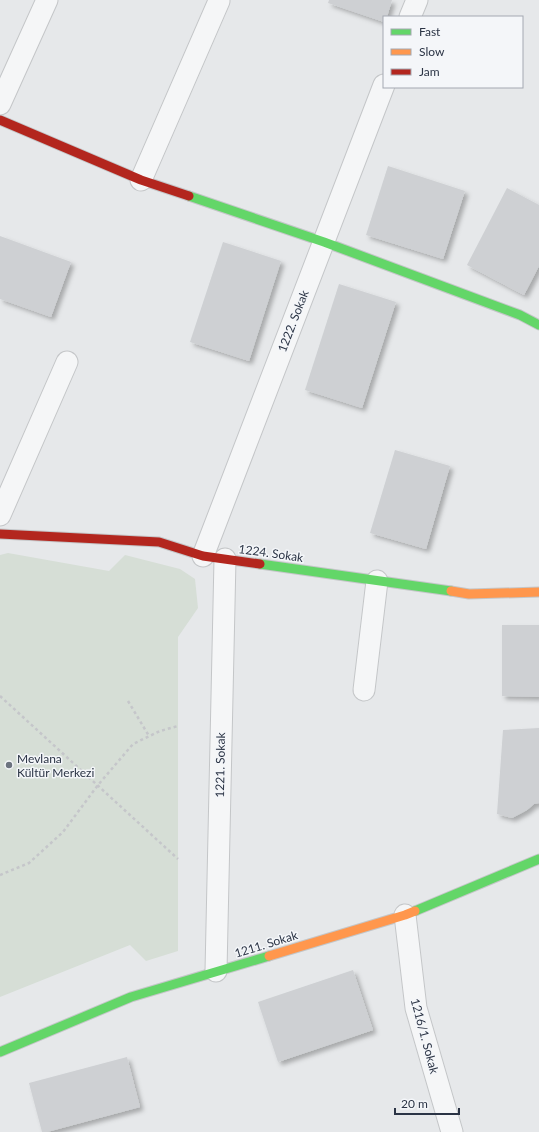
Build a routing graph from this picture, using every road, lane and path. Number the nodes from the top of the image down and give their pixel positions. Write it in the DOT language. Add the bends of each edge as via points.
graph roads {
  1 [pos="47,0"];
  2 [pos="417,0"];
  3 [pos="219,1"];
  4 [pos="410,16"];
  5 [pos="383,88"];
  6 [pos="0,104"];
  7 [pos="0,120"];
  8 [pos="141,180"];
  9 [pos="324,242"];
  10 [pos="539,326"];
  11 [pos="67,362"];
  12 [pos="0,515"];
  13 [pos="0,534"];
  14 [pos="203,556"];
  15 [pos="225,559"];
  16 [pos="377,581"];
  17 [pos="539,592"];
  18 [pos="364,690"];
  19 [pos="0,696"];
  20 [pos="128,701"];
  21 [pos="178,726"];
  22 [pos="149,736"];
  23 [pos="98,786"];
  24 [pos="178,859"];
  25 [pos="539,859"];
  26 [pos="0,875"];
  27 [pos="405,915"];
  28 [pos="216,971"];
  29 [pos="0,1052"];
  30 [pos="452,1132"];
  1 -- 6 [label="street"];
  2 -- 4 [label="street"];
  3 -- 8 [label="street"];
  5 -- 9 [label="street, 1222. Sokak"];
  7 -- 8 [label="street"];
  8 -- 9 [label="street"];
  9 -- 10 [label="street" via="520,315"];
  9 -- 14 [label="street, 1222. Sokak"];
  11 -- 12 [label="street"];
  13 -- 14 [label="street, 1224. Sokak" via="159,542"];
  14 -- 15 [label="street, 1224. Sokak"];
  15 -- 16 [label="street, 1224. Sokak"];
  15 -- 28 [label="street, 1221. Sokak"];
  16 -- 17 [label="street, 1224. Sokak" via="468,594"];
  16 -- 18 [label="street"];
  19 -- 23 [label="path"];
  20 -- 22 [label="path"];
  21 -- 22 [label="path"];
  22 -- 23 [label="path" via="133,744"];
  23 -- 24 [label="path"];
  23 -- 26 [label="path" via="63,832 29,863"];
  25 -- 27 [label="street, 1211. Sokak"];
  27 -- 28 [label="street, 1211. Sokak"];
  27 -- 30 [label="street, 1216/1. Sokak" via="416,1008"];
  28 -- 29 [label="street, 1211. Sokak" via="131,997"];
}
